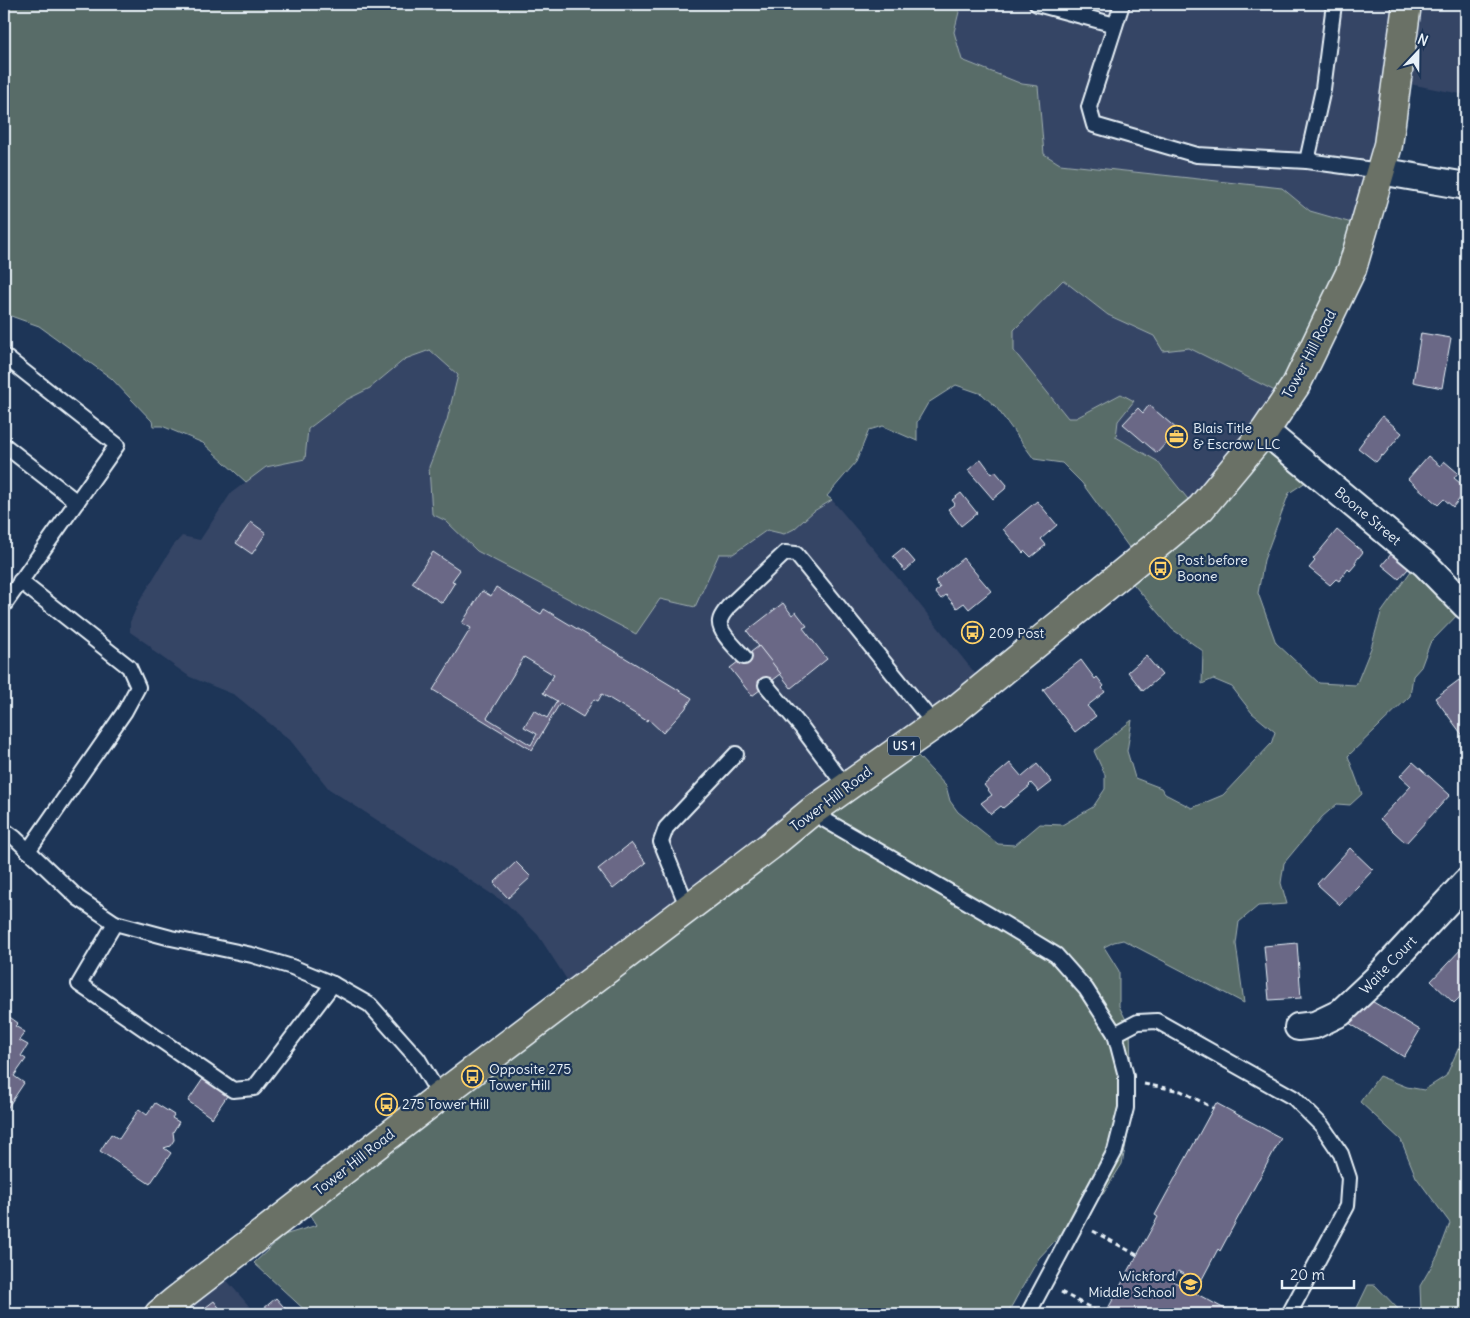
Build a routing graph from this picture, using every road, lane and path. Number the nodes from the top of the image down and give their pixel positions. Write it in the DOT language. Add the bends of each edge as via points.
graph roads {
  1 [pos="1037,4"];
  2 [pos="1122,4"];
  3 [pos="1334,4"];
  4 [pos="1407,4"];
  5 [pos="1115,25"];
  6 [pos="1307,162"];
  7 [pos="1380,171"];
  8 [pos="1466,186"];
  9 [pos="4,356"];
  10 [pos="1265,431"];
  11 [pos="4,445"];
  12 [pos="77,502"];
  13 [pos="20,581"];
  14 [pos="4,605"];
  15 [pos="1466,606"];
  16 [pos="744,657"];
  17 [pos="766,685"];
  18 [pos="934,724"];
  19 [pos="736,754"];
  20 [pos="846,787"];
  21 [pos="812,812"];
  22 [pos="4,830"];
  23 [pos="28,851"];
  24 [pos="1466,882"];
  25 [pos="688,908"];
  26 [pos="114,923"];
  27 [pos="333,984"];
  28 [pos="1298,1026"];
  29 [pos="1115,1034"];
  30 [pos="1126,1081"];
  31 [pos="440,1096"];
  32 [pos="1213,1108"];
  33 [pos="1077,1223"];
  34 [pos="1137,1254"];
  35 [pos="1045,1283"];
  36 [pos="159,1314"];
  37 [pos="1028,1314"];
  38 [pos="1102,1314"];
  39 [pos="1289,1314"];
  1 -- 5 [label="lane"];
  2 -- 5 [label="lane"];
  3 -- 6 [label="lane" via="1323,89"];
  4 -- 7 [label="main road, Tower Hill Road / US 1" via="1388,145"];
  5 -- 6 [label="lane" via="1089,107 1094,125 1197,155"];
  6 -- 7 [label="lane"];
  7 -- 8 [label="street"];
  7 -- 10 [label="main road, Tower Hill Road / US 1" via="1352,270 1296,385"];
  9 -- 12 [label="lane" via="117,445"];
  10 -- 15 [label="street, Boone Street" via="1425,564"];
  10 -- 18 [label="main road, Tower Hill Road / US 1" via="1201,508"];
  11 -- 12 [label="lane"];
  12 -- 13 [label="lane"];
  13 -- 14 [label="lane"];
  13 -- 23 [label="lane" via="129,667 138,687 125,711"];
  16 -- 18 [label="lane" via="723,632 720,622 723,614 785,553 796,554"];
  17 -- 20 [label="lane"];
  18 -- 20 [label="main road, Tower Hill Road / US 1"];
  19 -- 25 [label="lane" via="666,828 661,842"];
  20 -- 21 [label="main road, Tower Hill Road / US 1"];
  21 -- 25 [label="main road, Tower Hill Road / US 1"];
  21 -- 29 [label="lane" via="1056,955 1086,989"];
  22 -- 23 [label="lane"];
  23 -- 26 [label="lane" via="78,898"];
  24 -- 28 [label="street, Waite Court" via="1340,1013 1315,1026"];
  25 -- 31 [label="main road, Tower Hill Road / US 1"];
  26 -- 27 [label="lane" via="252,955"];
  26 -- 27 [label="lane" via="79,984 233,1090 254,1088"];
  27 -- 31 [label="lane" via="370,1004 418,1059"];
  29 -- 30 [label="lane"];
  29 -- 39 [label="lane" via="1138,1022 1157,1021 1294,1098 1322,1126 1341,1154 1349,1178 1347,1206"];
  30 -- 32 [label="path" via="1181,1091"];
  30 -- 33 [label="lane" via="1126,1108 1115,1151"];
  31 -- 36 [label="main road, Tower Hill Road / US 1"];
  33 -- 34 [label="path"];
  33 -- 35 [label="lane"];
  35 -- 37 [label="lane"];
  35 -- 38 [label="path"];
}
